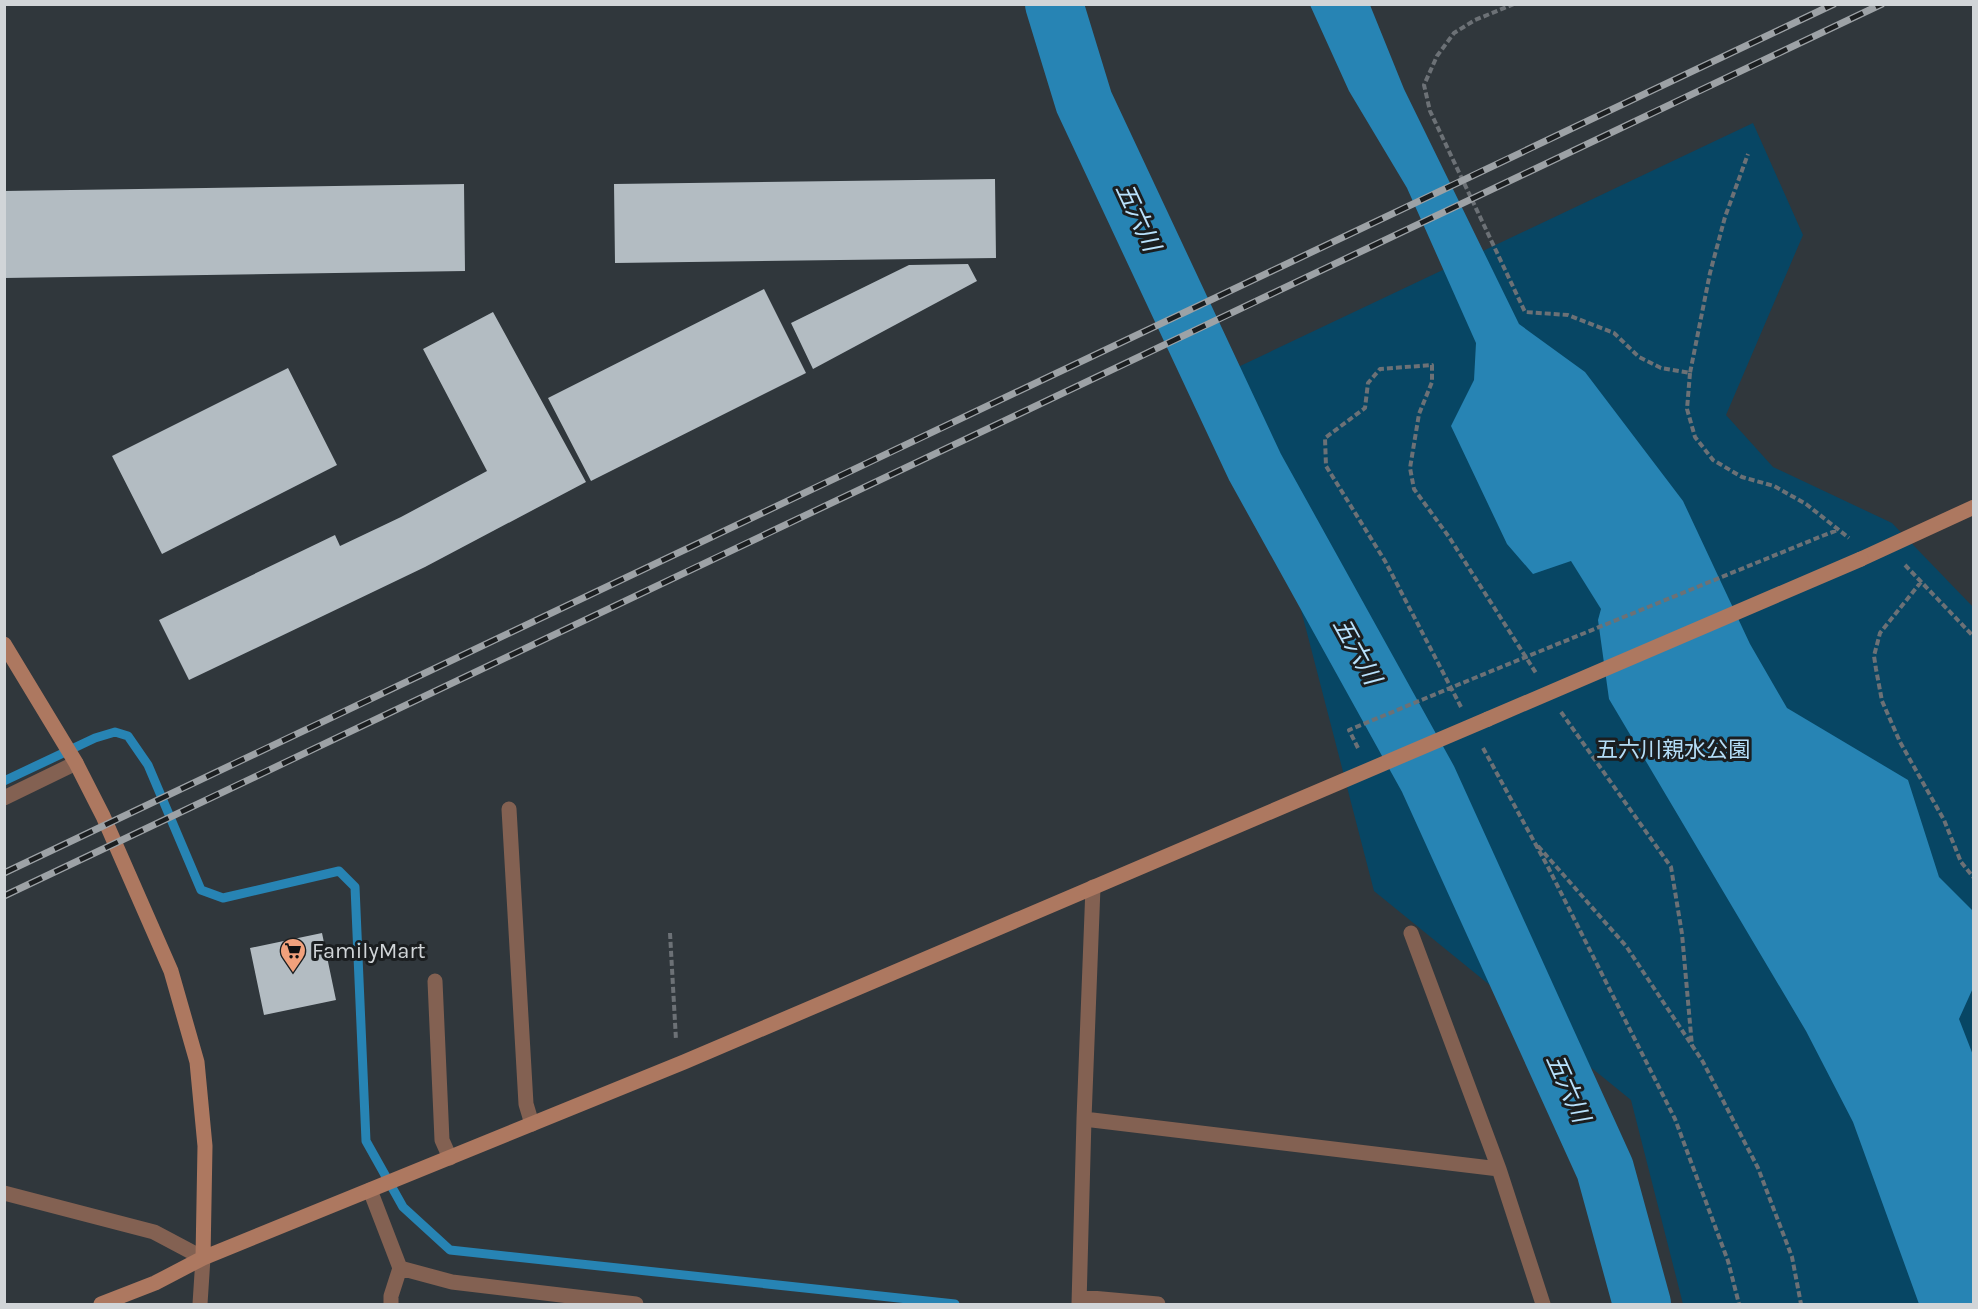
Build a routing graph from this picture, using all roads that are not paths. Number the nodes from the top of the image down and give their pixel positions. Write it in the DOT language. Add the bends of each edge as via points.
graph roads {
  1 [pos="1974,507"];
  2 [pos="4,644"];
  3 [pos="76,764"];
  4 [pos="4,798"];
  5 [pos="509,809"];
  6 [pos="1093,887"];
  7 [pos="1411,933"];
  8 [pos="435,981"];
  9 [pos="1084,1119"];
  10 [pos="532,1124"];
  11 [pos="450,1158"];
  12 [pos="1499,1169"];
  13 [pos="370,1190"];
  14 [pos="4,1193"];
  15 [pos="203,1258"];
  16 [pos="400,1268"];
  17 [pos="1079,1301"];
  18 [pos="101,1305"];
  19 [pos="200,1305"];
  20 [pos="391,1305"];
  21 [pos="636,1305"];
  22 [pos="1158,1305"];
  23 [pos="1543,1305"];
  1 -- 6 [label="street, bridge" via="1866,557"];
  2 -- 3 [label="street"];
  3 -- 4 [label="street"];
  3 -- 15 [label="street" via="171,971 197,1062 205,1146"];
  5 -- 10 [label="street" via="526,1104"];
  6 -- 9 [label="street"];
  6 -- 10 [label="street"];
  7 -- 12 [label="street"];
  8 -- 11 [label="street" via="442,1140"];
  9 -- 12 [label="street"];
  9 -- 17 [label="street"];
  10 -- 11 [label="street"];
  11 -- 13 [label="street"];
  12 -- 23 [label="street"];
  13 -- 15 [label="street"];
  13 -- 16 [label="street"];
  14 -- 15 [label="street" via="154,1232"];
  15 -- 18 [label="street"];
  15 -- 19 [label="street"];
  16 -- 20 [label="street"];
  16 -- 21 [label="street" via="452,1282"];
  17 -- 22 [label="street"];
}
